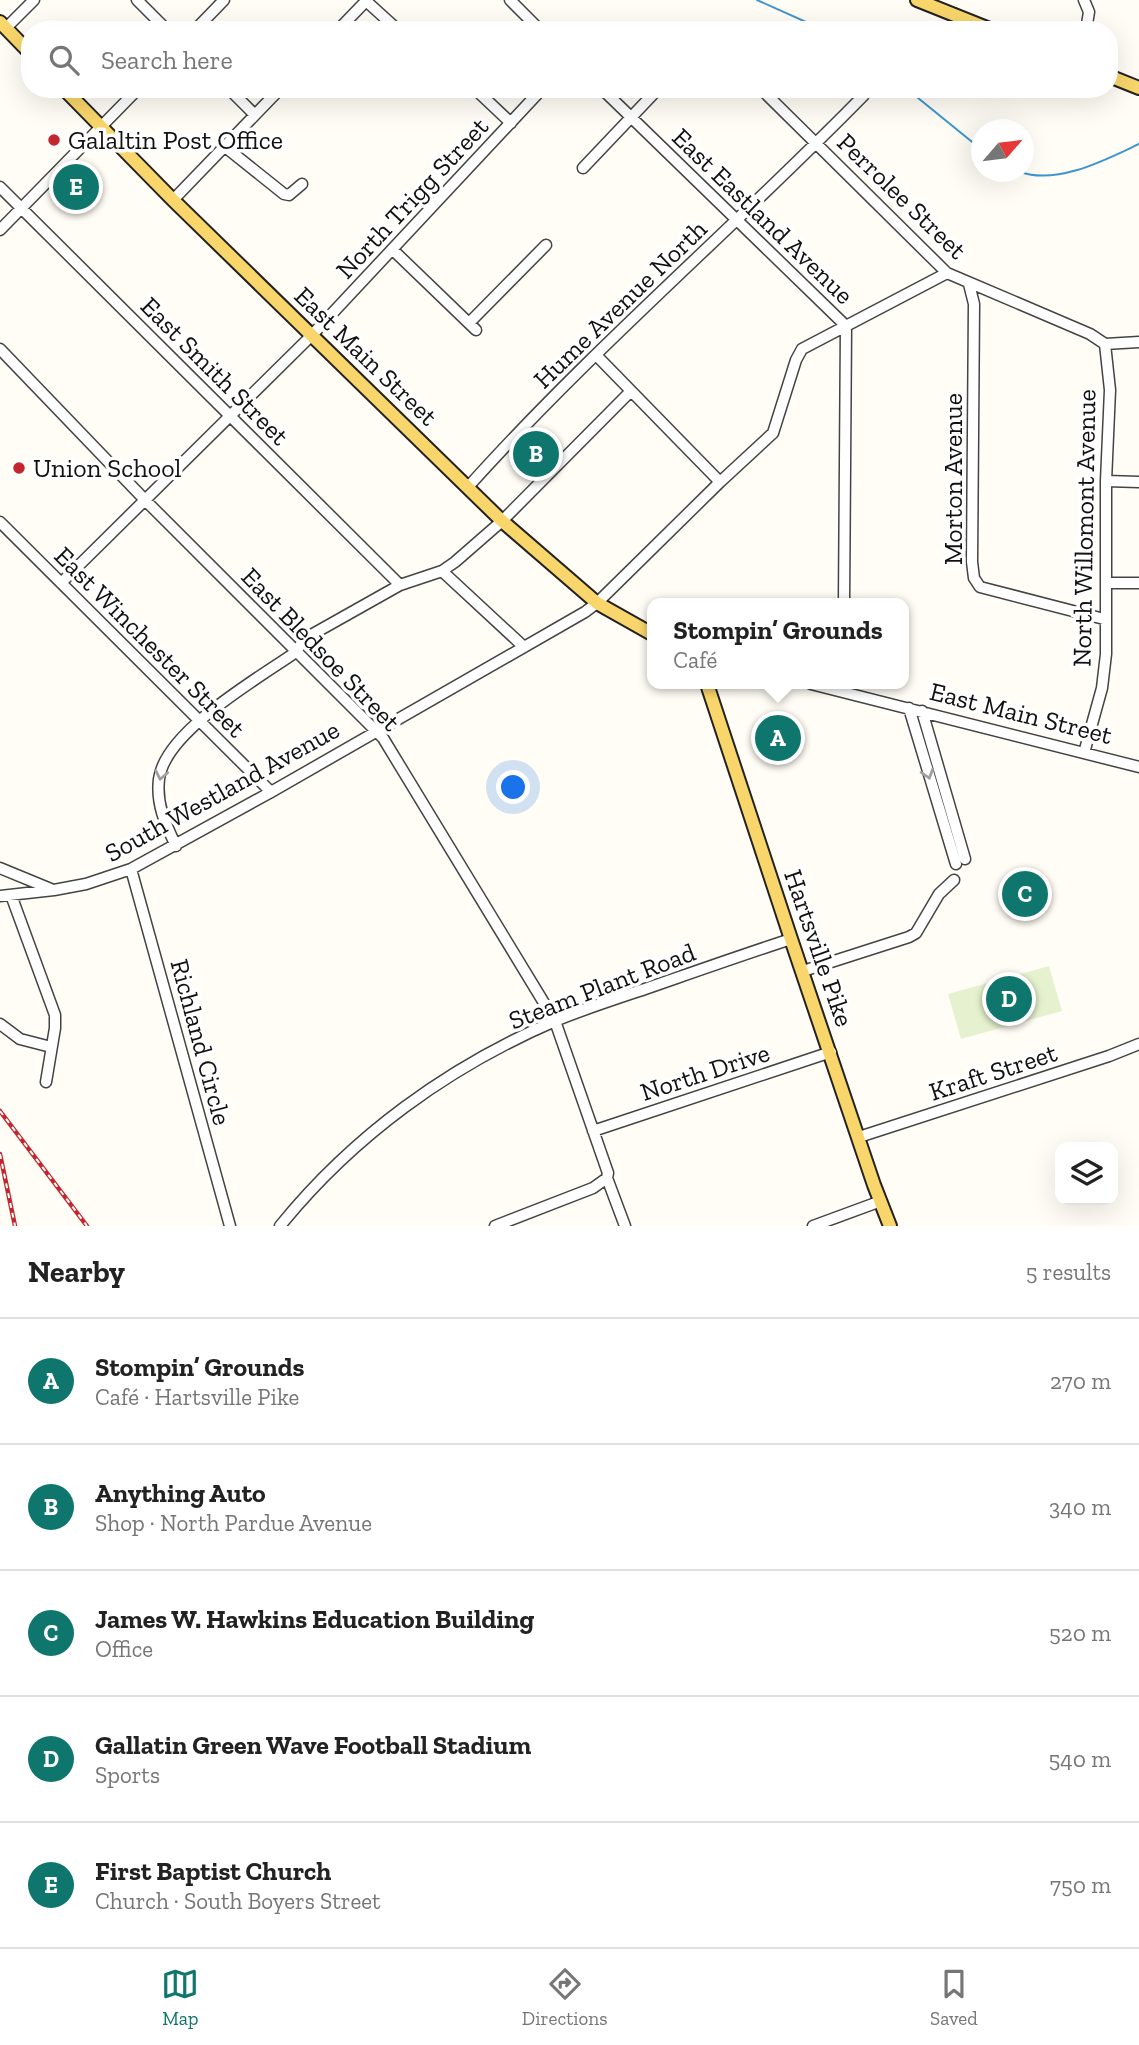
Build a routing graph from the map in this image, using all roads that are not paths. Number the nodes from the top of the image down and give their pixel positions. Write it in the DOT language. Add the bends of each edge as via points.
graph roads {
  1 [pos="34,0"];
  2 [pos="137,0"];
  3 [pos="224,0"];
  4 [pos="366,0"];
  5 [pos="510,0"];
  6 [pos="1084,0"];
  7 [pos="914,1"];
  8 [pos="158,21"];
  9 [pos="204,21"];
  10 [pos="346,21"];
  11 [pos="388,21"];
  12 [pos="531,21"];
  13 [pos="968,21"];
  14 [pos="1088,21"];
  15 [pos="3,25"];
  16 [pos="21,44"];
  17 [pos="1118,80"];
  18 [pos="1139,88"];
  19 [pos="73,98"];
  20 [pos="130,98"];
  21 [pos="238,98"];
  22 [pos="271,98"];
  23 [pos="485,98"];
  24 [pos="534,98"];
  25 [pos="612,98"];
  26 [pos="648,98"];
  27 [pos="770,98"];
  28 [pos="861,98"];
  29 [pos="255,115"];
  30 [pos="631,116"];
  31 [pos="511,123"];
  32 [pos="102,128"];
  33 [pos="816,143"];
  34 [pos="224,146"];
  35 [pos="583,168"];
  36 [pos="302,184"];
  37 [pos="0,187"];
  38 [pos="173,200"];
  39 [pos="21,208"];
  40 [pos="738,220"];
  41 [pos="0,230"];
  42 [pos="546,245"];
  43 [pos="393,250"];
  44 [pos="947,273"];
  45 [pos="969,284"];
  46 [pos="846,326"];
  47 [pos="313,335"];
  48 [pos="1139,342"];
  49 [pos="1105,344"];
  50 [pos="0,349"];
  51 [pos="596,355"];
  52 [pos="631,391"];
  53 [pos="231,415"];
  54 [pos="1106,481"];
  55 [pos="720,482"];
  56 [pos="1139,482"];
  57 [pos="468,487"];
  58 [pos="146,501"];
  59 [pos="502,521"];
  60 [pos="0,522"];
  61 [pos="442,571"];
  62 [pos="61,583"];
  63 [pos="1105,583"];
  64 [pos="1139,583"];
  65 [pos="400,585"];
  66 [pos="844,598"];
  67 [pos="597,604"];
  68 [pos="1104,619"];
  69 [pos="647,631"];
  70 [pos="523,647"];
  71 [pos="296,652"];
  72 [pos="710,689"];
  73 [pos="847,689"];
  74 [pos="909,708"];
  75 [pos="922,711"];
  76 [pos="198,720"];
  77 [pos="376,731"];
  78 [pos="1084,753"];
  79 [pos="1139,767"];
  80 [pos="271,792"];
  81 [pos="176,846"];
  82 [pos="0,868"];
  83 [pos="131,869"];
  84 [pos="954,880"];
  85 [pos="54,890"];
  86 [pos="6,895"];
  87 [pos="791,939"];
  88 [pos="803,971"];
  89 [pos="555,1021"];
  90 [pos="0,1024"];
  91 [pos="1139,1044"];
  92 [pos="51,1047"];
  93 [pos="831,1052"];
  94 [pos="46,1082"];
  95 [pos="593,1131"];
  96 [pos="859,1137"];
  97 [pos="607,1178"];
  98 [pos="881,1201"];
  99 [pos="230,1226"];
  100 [pos="280,1226"];
  101 [pos="495,1226"];
  102 [pos="625,1226"];
  103 [pos="813,1226"];
  104 [pos="891,1226"];
  1 -- 15 [label="street"];
  2 -- 8 [label="street"];
  3 -- 9 [label="street"];
  4 -- 10 [label="street"];
  4 -- 11 [label="street"];
  5 -- 12 [label="street"];
  6 -- 14 [label="street"];
  7 -- 13 [label="main road"];
  15 -- 16 [label="main road"];
  17 -- 18 [label="main road"];
  19 -- 32 [label="main road, East Main Street"];
  20 -- 32 [label="street"];
  21 -- 29 [label="street"];
  22 -- 29 [label="street"];
  23 -- 31 [label="street"];
  24 -- 31 [label="street, North Trigg Street"];
  25 -- 30 [label="street, East Eastland Avenue"];
  26 -- 30 [label="street"];
  27 -- 33 [label="street, Perrolee Street"];
  28 -- 33 [label="street, Hume Avenue North"];
  29 -- 34 [label="street"];
  30 -- 35 [label="street"];
  30 -- 40 [label="street, East Eastland Avenue"];
  31 -- 43 [label="street, North Trigg Street"];
  32 -- 38 [label="main road, East Main Street"];
  32 -- 39 [label="street"];
  33 -- 40 [label="street, Hume Avenue North"];
  33 -- 44 [label="street, Perrolee Street"];
  34 -- 36 [label="street" via="284,194 295,192"];
  34 -- 38 [label="street"];
  37 -- 39 [label="street, East Smith Street"];
  38 -- 47 [label="main road, East Main Street"];
  39 -- 41 [label="street"];
  39 -- 53 [label="street, East Smith Street"];
  40 -- 46 [label="street, East Eastland Avenue"];
  40 -- 51 [label="street, Hume Avenue North"];
  42 -- 43 [label="street" via="472,326"];
  43 -- 47 [label="street, North Trigg Street"];
  44 -- 45 [label="street, Perrolee Street"];
  44 -- 46 [label="street, South Westland Avenue"];
  45 -- 49 [label="street, Perrolee Street"];
  45 -- 68 [label="street, Morton Avenue" via="974,304 974,578 980,587"];
  46 -- 55 [label="street, South Westland Avenue" via="802,349 774,433"];
  46 -- 66 [label="street, East Eastland Avenue"];
  47 -- 53 [label="street, North Trigg Street"];
  47 -- 57 [label="main road, East Main Street"];
  48 -- 49 [label="street"];
  49 -- 54 [label="street, North Willomont Avenue" via="1110,390"];
  50 -- 58 [label="street, East Bledsoe Street"];
  51 -- 52 [label="street"];
  51 -- 57 [label="street, Hume Avenue North"];
  52 -- 55 [label="street"];
  52 -- 59 [label="street"];
  53 -- 58 [label="street, North Trigg Street"];
  53 -- 65 [label="street, East Smith Street"];
  54 -- 56 [label="street"];
  54 -- 63 [label="street, North Willomont Avenue"];
  55 -- 67 [label="street, South Westland Avenue"];
  57 -- 59 [label="main road, East Main Street"];
  58 -- 62 [label="street, North Trigg Street"];
  58 -- 71 [label="street, East Bledsoe Street"];
  59 -- 61 [label="street"];
  59 -- 67 [label="main road, East Main Street"];
  60 -- 62 [label="street, East Winchester Street"];
  61 -- 65 [label="street"];
  61 -- 70 [label="street"];
  62 -- 76 [label="street, East Winchester Street"];
  63 -- 64 [label="street"];
  63 -- 68 [label="street, North Willomont Avenue"];
  65 -- 71 [label="street" via="304,639"];
  67 -- 69 [label="main road, East Main Street"];
  67 -- 70 [label="street, South Westland Avenue"];
  68 -- 78 [label="street, North Willomont Avenue" via="1102,688"];
  70 -- 77 [label="street, South Westland Avenue"];
  71 -- 76 [label="street"];
  71 -- 77 [label="street, East Bledsoe Street"];
  72 -- 87 [label="main road, Hartsville Pike"];
  73 -- 74 [label="street, East Main Street"];
  74 -- 75 [label="street, East Main Street"];
  74 -- 75 [label="street, one-way" via="960,862"];
  75 -- 78 [label="street, East Main Street"];
  76 -- 80 [label="street, East Winchester Street"];
  76 -- 81 [label="street, one-way" via="164,761 159,777 162,817"];
  77 -- 80 [label="street, South Westland Avenue"];
  77 -- 89 [label="street, East Bledsoe Street"];
  78 -- 79 [label="street, East Main Street"];
  80 -- 81 [label="street, South Westland Avenue"];
  81 -- 83 [label="street, South Westland Avenue"];
  82 -- 85 [label="street"];
  83 -- 85 [label="street, South Westland Avenue"];
  83 -- 99 [label="street, Richland Circle"];
  84 -- 88 [label="street" via="939,894 916,933"];
  85 -- 86 [label="street, South Westland Avenue"];
  86 -- 92 [label="street" via="55,1015"];
  87 -- 88 [label="main road, Hartsville Pike"];
  87 -- 89 [label="street, Steam Plant Road"];
  88 -- 93 [label="main road, Hartsville Pike"];
  89 -- 95 [label="street"];
  89 -- 100 [label="street, Steam Plant Road" via="455,1072 386,1121 323,1177"];
  90 -- 92 [label="street" via="20,1039"];
  91 -- 96 [label="street, Kraft Street"];
  92 -- 94 [label="street"];
  93 -- 95 [label="street, North Drive"];
  93 -- 96 [label="main road, Hartsville Pike"];
  95 -- 97 [label="street"];
  96 -- 98 [label="main road, Hartsville Pike"];
  97 -- 101 [label="street" via="593,1188"];
  97 -- 102 [label="street"];
  98 -- 103 [label="street"];
  98 -- 104 [label="main road, Hartsville Pike"];
}
